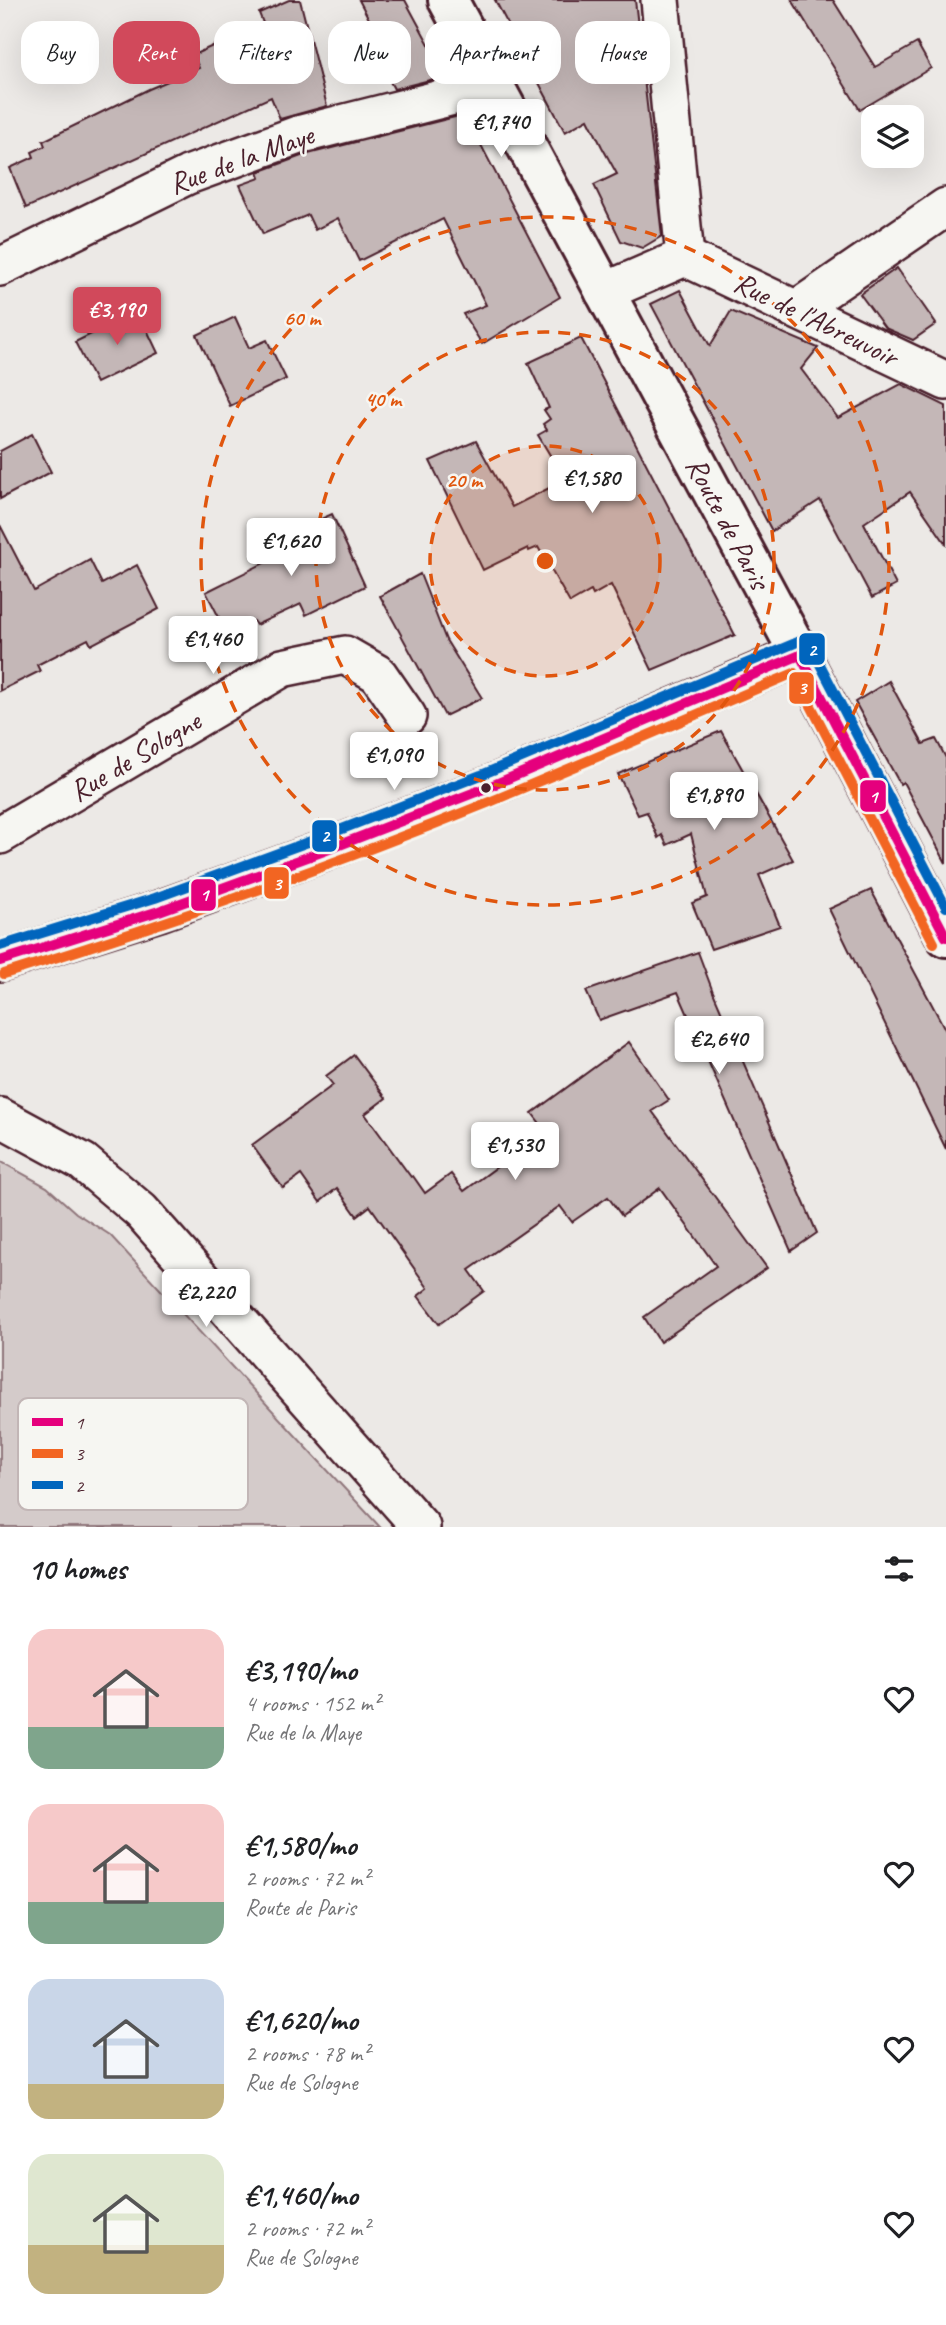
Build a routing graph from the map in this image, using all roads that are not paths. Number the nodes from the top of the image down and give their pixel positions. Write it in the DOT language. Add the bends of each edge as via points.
graph roads {
  1 [pos="448,0"];
  2 [pos="660,0"];
  3 [pos="460,21"];
  4 [pos="488,84"];
  5 [pos="495,84"];
  6 [pos="946,207"];
  7 [pos="685,257"];
  8 [pos="0,267"];
  9 [pos="604,292"];
  10 [pos="797,309"];
  11 [pos="946,381"];
  12 [pos="800,656"];
  13 [pos="407,716"];
  14 [pos="0,835"];
  15 [pos="946,937"];
  16 [pos="0,961"];
  17 [pos="0,1117"];
  18 [pos="421,1527"];
  1 -- 3 [label="main road, Route de Paris"];
  2 -- 7 [label="street"];
  4 -- 8 [label="street, Rue de la Maye" via="298,135 188,175"];
  5 -- 9 [label="main road, Route de Paris"];
  6 -- 10 [label="street"];
  7 -- 9 [label="street"];
  7 -- 10 [label="street, Rue de l'Abreuvoir"];
  9 -- 12 [label="main road, Route de Paris"];
  10 -- 11 [label="street, Rue de l'Abreuvoir"];
  12 -- 15 [label="main road, Route de Paris"];
  12 -- 16 [label="main road" via="324,851 159,911"];
  13 -- 14 [label="street, Rue de Sologne" via="378,674 345,655 282,668"];
  17 -- 18 [label="street" via="83,1162 141,1211"];
}
